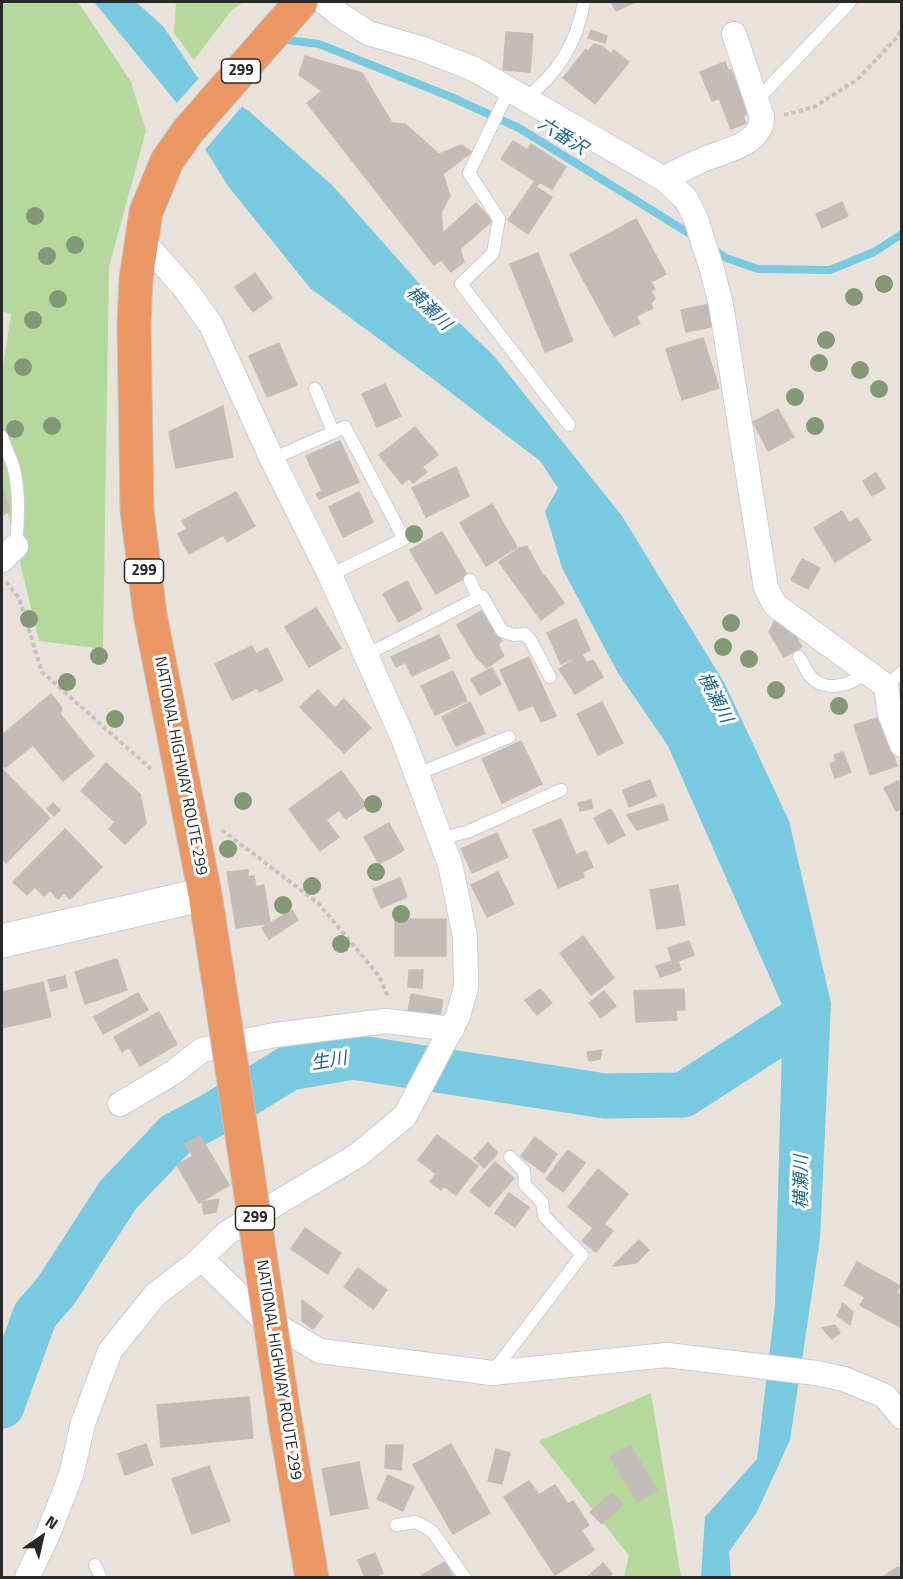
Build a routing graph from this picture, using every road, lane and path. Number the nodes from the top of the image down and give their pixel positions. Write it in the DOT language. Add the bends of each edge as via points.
graph roads {
  1 [pos="324,2"];
  2 [pos="584,2"];
  3 [pos="850,2"];
  4 [pos="297,6"];
  5 [pos="902,29"];
  6 [pos="734,34"];
  7 [pos="517,94"];
  8 [pos="759,109"];
  9 [pos="664,180"];
  10 [pos="141,240"];
  11 [pos="315,389"];
  12 [pos="569,425"];
  13 [pos="333,431"];
  14 [pos="2,437"];
  15 [pos="272,459"];
  16 [pos="9,553"];
  17 [pos="330,575"];
  18 [pos="2,576"];
  19 [pos="470,580"];
  20 [pos="478,598"];
  21 [pos="366,655"];
  22 [pos="798,657"];
  23 [pos="550,677"];
  24 [pos="885,677"];
  25 [pos="509,737"];
  26 [pos="902,745"];
  27 [pos="153,770"];
  28 [pos="417,774"];
  29 [pos="561,790"];
  30 [pos="214,824"];
  31 [pos="442,838"];
  32 [pos="205,894"];
  33 [pos="2,941"];
  34 [pos="398,1022"];
  35 [pos="452,1029"];
  36 [pos="120,1104"];
  37 [pos="510,1157"];
  38 [pos="201,1258"];
  39 [pos="492,1373"];
  40 [pos="902,1417"];
  41 [pos="396,1525"];
  42 [pos="95,1565"];
  43 [pos="27,1578"];
  44 [pos="101,1578"];
  45 [pos="312,1578"];
  46 [pos="465,1578"];
  1 -- 7 [label="street" via="368,33 450,59"];
  2 -- 7 [label="lane" via="564,59 540,87"];
  3 -- 8 [label="lane"];
  4 -- 10 [label="highway, NATIONAL HIGHWAY ROUTE 299 / 299" via="188,131 167,161 146,212"];
  5 -- 8 [label="path" via="858,79 814,107 790,115"];
  6 -- 8 [label="street"];
  7 -- 9 [label="street"];
  7 -- 12 [label="lane" via="469,173 499,219 493,253 461,284"];
  8 -- 9 [label="street" via="762,126 751,139"];
  9 -- 24 [label="street" via="686,199 696,219 721,304 766,588 775,605"];
  10 -- 15 [label="street" via="184,287 211,325"];
  10 -- 32 [label="highway, NATIONAL HIGHWAY ROUTE 299 / 299" via="134,324 137,510 150,614"];
  11 -- 13 [label="lane"];
  13 -- 15 [label="lane"];
  13 -- 17 [label="lane" via="345,427 404,539"];
  14 -- 16 [label="lane" via="13,466 19,505"];
  15 -- 17 [label="street"];
  17 -- 21 [label="street"];
  18 -- 27 [label="path" via="19,598 42,672"];
  19 -- 20 [label="lane"];
  20 -- 21 [label="lane"];
  20 -- 23 [label="lane" via="482,596 502,631 525,634"];
  21 -- 28 [label="street"];
  22 -- 24 [label="lane" via="811,677 829,687"];
  24 -- 26 [label="street" via="890,714"];
  25 -- 28 [label="lane"];
  28 -- 31 [label="street"];
  29 -- 31 [label="lane" via="467,832"];
  30 -- 34 [label="path" via="318,903 379,976"];
  31 -- 35 [label="street" via="465,936 466,987"];
  32 -- 33 [label="street"];
  32 -- 45 [label="highway, NATIONAL HIGHWAY ROUTE 299 / 299, bridge"];
  34 -- 35 [label="street"];
  34 -- 36 [label="street" via="275,1035 202,1050"];
  35 -- 38 [label="street" via="405,1116 358,1155 227,1233"];
  37 -- 39 [label="lane" via="524,1171 525,1185 542,1202 544,1216 582,1255"];
  38 -- 39 [label="street" via="260,1316 320,1351"];
  38 -- 43 [label="street" via="155,1295 110,1351 83,1423 70,1475"];
  39 -- 40 [label="street" via="667,1355 844,1379 885,1396"];
  41 -- 46 [label="lane" via="416,1522 432,1531"];
  42 -- 44 [label="lane"];
}
